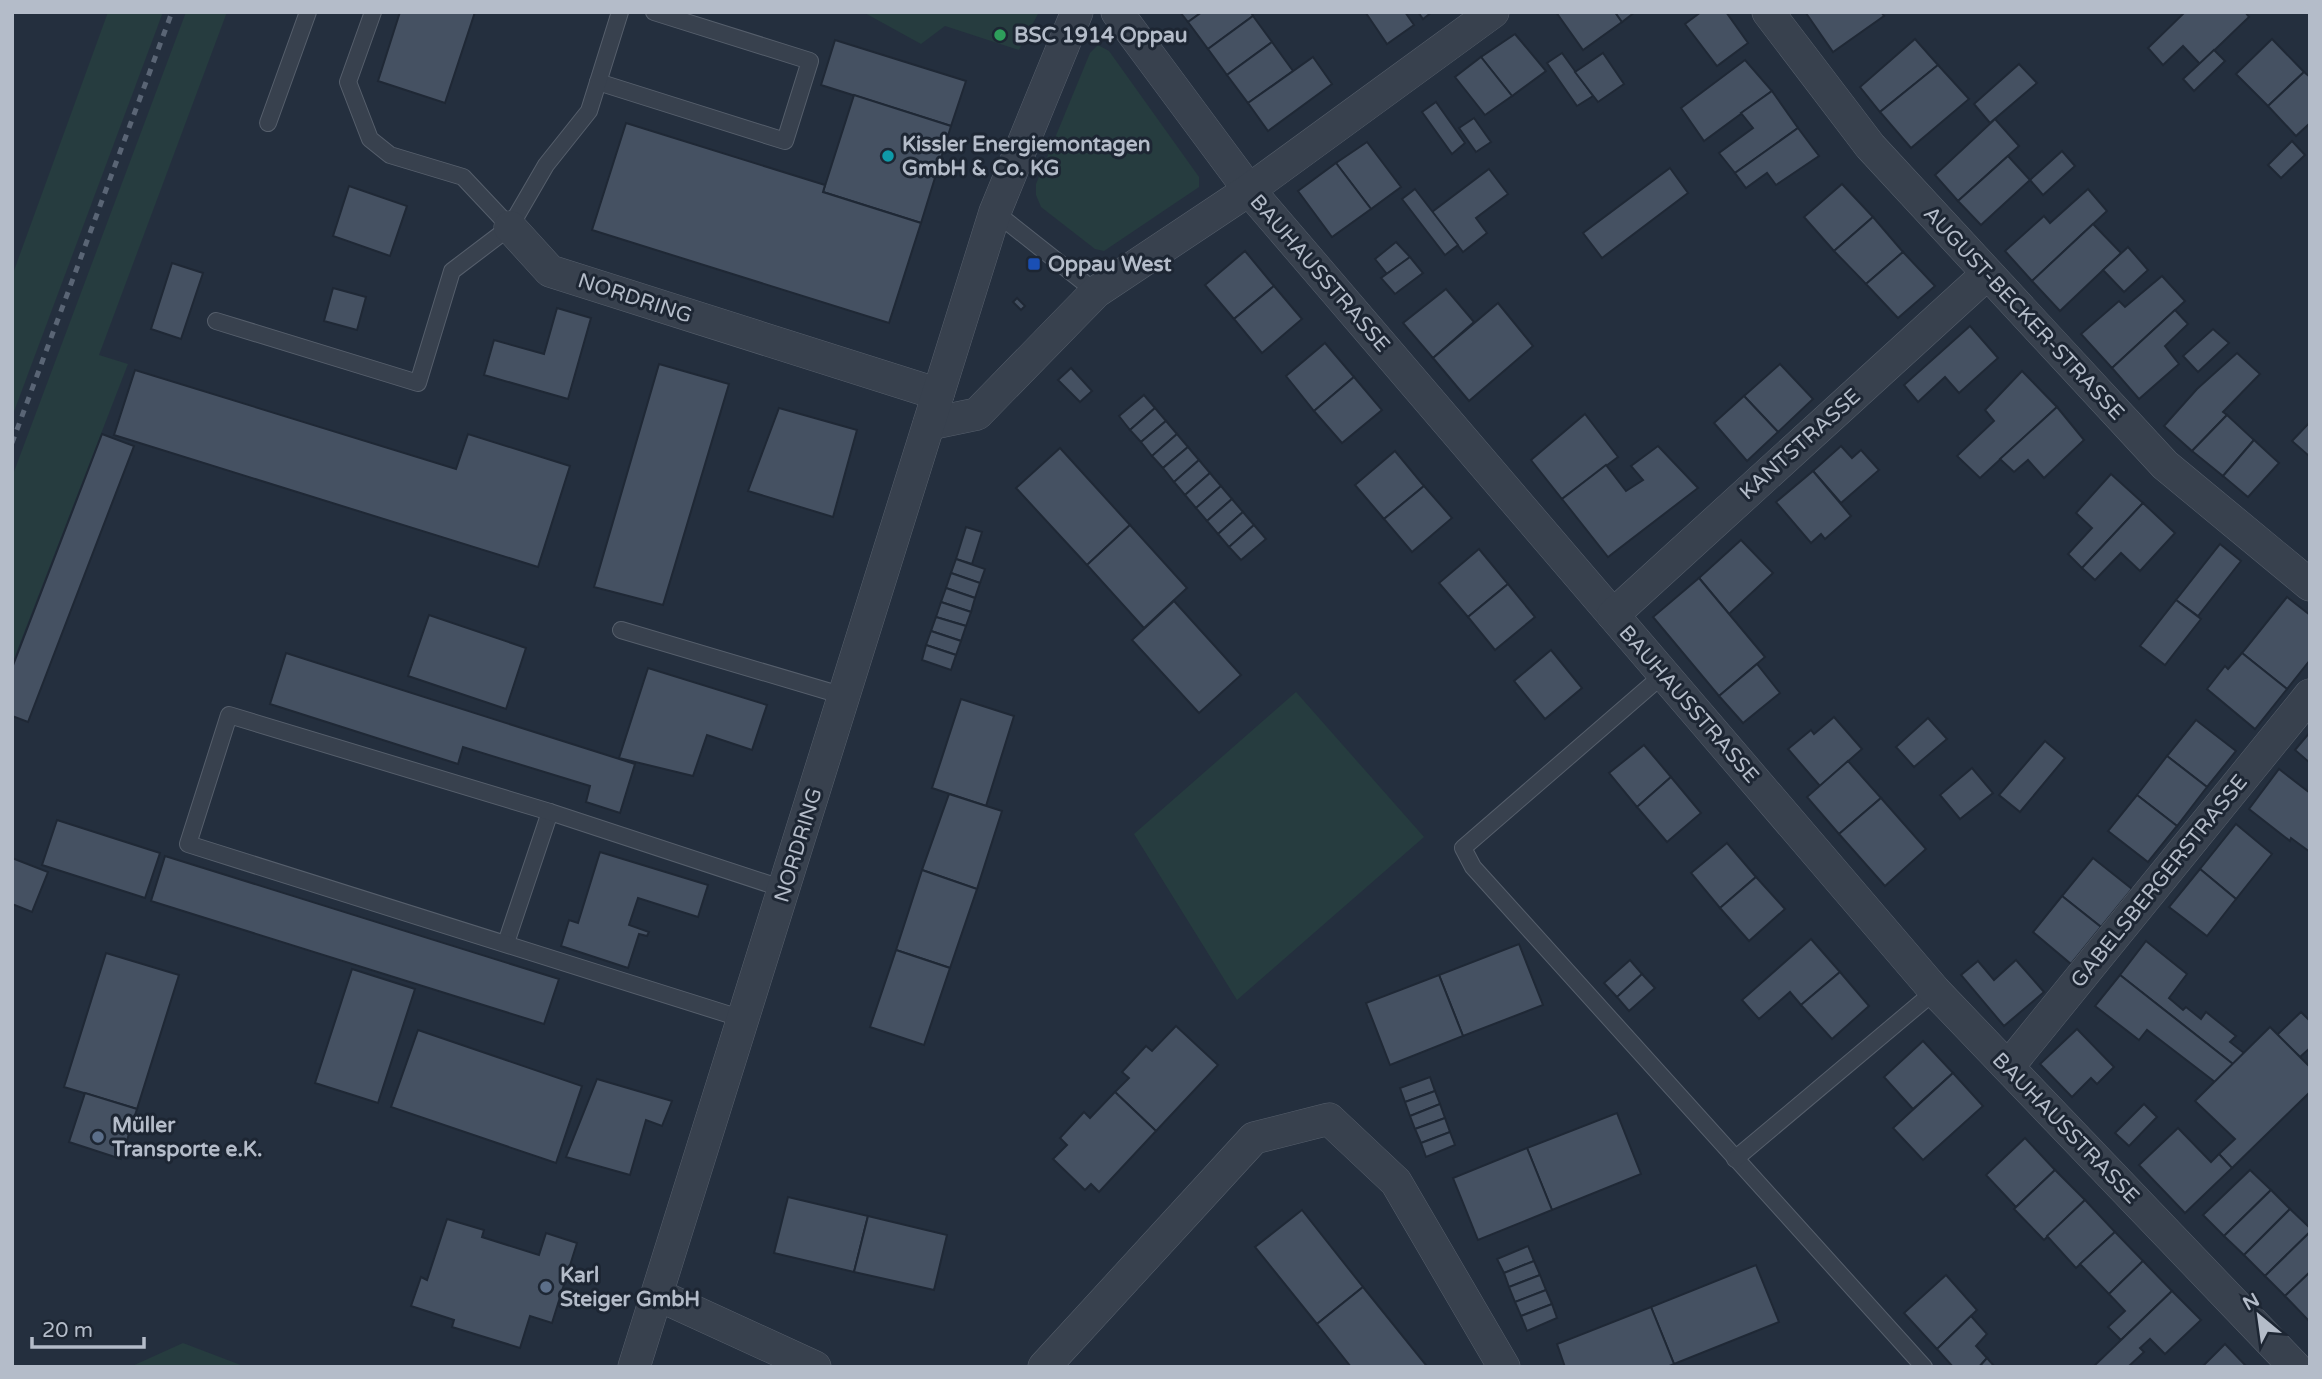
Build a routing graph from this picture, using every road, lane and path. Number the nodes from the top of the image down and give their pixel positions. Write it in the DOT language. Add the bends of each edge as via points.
graph roads {
  1 [pos="308,12"];
  2 [pos="373,12"];
  3 [pos="620,12"];
  4 [pos="654,12"];
  5 [pos="1077,12"];
  6 [pos="1117,12"];
  7 [pos="1493,12"];
  8 [pos="1769,12"];
  9 [pos="598,82"];
  10 [pos="268,123"];
  11 [pos="1249,190"];
  12 [pos="995,212"];
  13 [pos="510,227"];
  14 [pos="1987,274"];
  15 [pos="1096,292"];
  16 [pos="216,321"];
  17 [pos="938,394"];
  18 [pos="929,424"];
  19 [pos="2310,585"];
  20 [pos="1613,615"];
  21 [pos="621,631"];
  22 [pos="1664,674"];
  23 [pos="2310,695"];
  24 [pos="844,696"];
  25 [pos="550,812"];
  26 [pos="784,888"];
  27 [pos="506,943"];
  28 [pos="1934,991"];
  29 [pos="743,1020"];
  30 [pos="2008,1067"];
  31 [pos="1735,1159"];
  32 [pos="658,1295"];
  33 [pos="634,1367"];
  34 [pos="814,1367"];
  35 [pos="1044,1367"];
  36 [pos="1504,1367"];
  37 [pos="1924,1367"];
  38 [pos="2295,1367"];
  1 -- 10 [label="lane"];
  2 -- 13 [label="lane" via="348,82 370,139 390,155 463,177"];
  3 -- 9 [label="lane"];
  4 -- 9 [label="lane" via="810,61 785,141"];
  5 -- 12 [label="street, NORDRING"];
  6 -- 11 [label="street, BAUHAUSSTRASSE"];
  7 -- 11 [label="street"];
  8 -- 14 [label="street, AUGUST-BECKER-STRASSE" via="1870,146"];
  9 -- 13 [label="lane" via="589,111 546,164"];
  11 -- 15 [label="street"];
  11 -- 20 [label="street, BAUHAUSSTRASSE"];
  12 -- 15 [label="lane"];
  12 -- 17 [label="street, NORDRING"];
  13 -- 16 [label="lane" via="452,271 418,383"];
  13 -- 17 [label="street, NORDRING" via="550,271"];
  14 -- 19 [label="street, AUGUST-BECKER-STRASSE" via="2165,465"];
  14 -- 20 [label="street, KANTSTRASSE"];
  15 -- 18 [label="street" via="977,414"];
  17 -- 18 [label="street, NORDRING"];
  18 -- 24 [label="street, NORDRING"];
  20 -- 22 [label="street, BAUHAUSSTRASSE"];
  21 -- 24 [label="lane"];
  22 -- 28 [label="street, BAUHAUSSTRASSE"];
  22 -- 31 [label="lane" via="1463,848 1472,867"];
  23 -- 30 [label="street, GABELSBERGERSTRASSE"];
  24 -- 26 [label="street, NORDRING"];
  25 -- 26 [label="lane"];
  25 -- 27 [label="lane"];
  25 -- 27 [label="lane" via="229,715 188,844"];
  26 -- 29 [label="street, NORDRING"];
  27 -- 29 [label="lane"];
  28 -- 30 [label="street, BAUHAUSSTRASSE"];
  28 -- 31 [label="lane"];
  29 -- 32 [label="street, NORDRING"];
  30 -- 38 [label="street, BAUHAUSSTRASSE"];
  31 -- 37 [label="lane"];
  32 -- 33 [label="street, NORDRING"];
  32 -- 34 [label="street"];
  35 -- 36 [label="street" via="1254,1138 1329,1119 1396,1182"];
}
